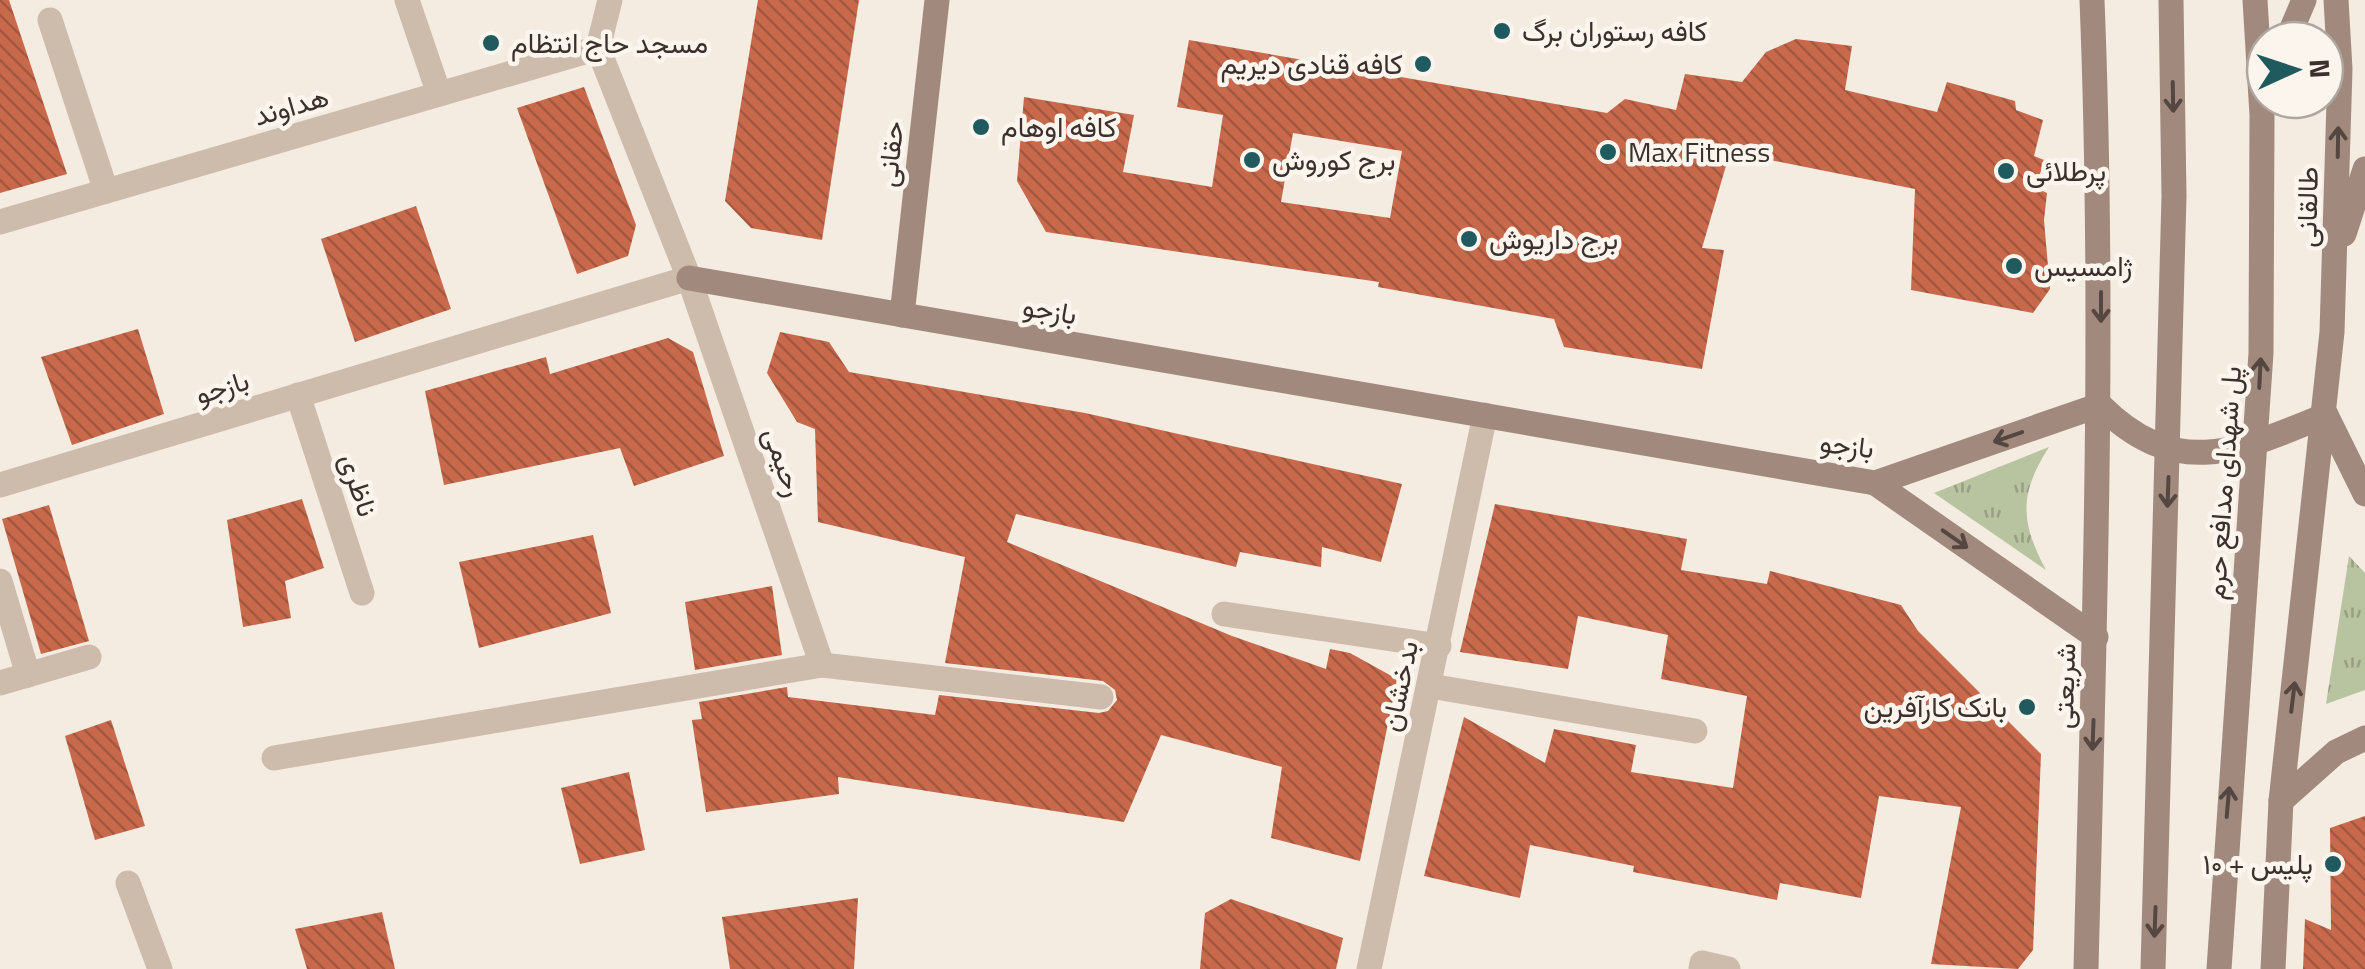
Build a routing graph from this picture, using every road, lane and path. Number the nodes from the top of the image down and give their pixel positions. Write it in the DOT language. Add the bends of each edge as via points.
graph roads {
  1 [pos="407,0"];
  2 [pos="610,0"];
  3 [pos="937,0"];
  4 [pos="2092,0"];
  5 [pos="2171,0"];
  6 [pos="2336,0"];
  7 [pos="50,20"];
  8 [pos="598,48"];
  9 [pos="438,94"];
  10 [pos="2264,120"];
  11 [pos="2365,169"];
  12 [pos="106,191"];
  13 [pos="0,222"];
  14 [pos="2336,262"];
  15 [pos="689,278"];
  16 [pos="902,315"];
  17 [pos="298,395"];
  18 [pos="2100,405"];
  19 [pos="2326,414"];
  20 [pos="1485,415"];
  21 [pos="1874,483"];
  22 [pos="0,485"];
  23 [pos="2365,494"];
  24 [pos="0,581"];
  25 [pos="362,593"];
  26 [pos="1224,614"];
  27 [pos="2096,637"];
  28 [pos="1439,646"];
  29 [pos="89,657"];
  30 [pos="822,666"];
  31 [pos="28,675"];
  32 [pos="0,683"];
  33 [pos="1430,686"];
  34 [pos="1102,697"];
  35 [pos="1695,731"];
  36 [pos="2365,738"];
  37 [pos="274,758"];
  38 [pos="2281,802"];
  39 [pos="128,882"];
  40 [pos="160,969"];
  41 [pos="1369,969"];
  42 [pos="1701,969"];
  43 [pos="1728,969"];
  44 [pos="2086,969"];
  45 [pos="2154,969"];
  46 [pos="2219,969"];
  47 [pos="2273,969"];
  1 -- 9 [label="street"];
  2 -- 8 [label="street"];
  3 -- 16 [label="main road, حقانی"];
  4 -- 18 [label="main road, one-way"];
  5 -- 45 [label="main road, پل شهدای مدافع حرم, one-way" via="2174,196"];
  14 -- 6 [label="main road, طالقانی, one-way"];
  7 -- 12 [label="street"];
  8 -- 9 [label="street, هداوند"];
  8 -- 15 [label="street, رحیمی"];
  9 -- 12 [label="street, هداوند"];
  46 -- 10 [label="main road, پل شهدای مدافع حرم, one-way" via="2261,353"];
  11 -- 14 [label="main road"];
  12 -- 13 [label="street, هداوند"];
  14 -- 19 [label="main road, طالقانی"];
  15 -- 16 [label="main road, بازجو"];
  15 -- 17 [label="street, بازجو"];
  15 -- 30 [label="street, رحیمی"];
  16 -- 20 [label="main road, بازجو"];
  17 -- 22 [label="street, بازجو"];
  17 -- 25 [label="street, ناظری"];
  18 -- 19 [label="main road" via="2152,446 2192,454 2231,451"];
  18 -- 21 [label="main road, بازجو, one-way"];
  18 -- 27 [label="main road, شریعتی"];
  19 -- 23 [label="main road"];
  38 -- 19 [label="main road, one-way"];
  20 -- 21 [label="main road, بازجو"];
  20 -- 28 [label="street, بدخشان"];
  21 -- 27 [label="main road, one-way"];
  24 -- 31 [label="street"];
  26 -- 28 [label="street"];
  27 -- 44 [label="main road, شریعتی, one-way"];
  28 -- 33 [label="street, بدخشان"];
  29 -- 31 [label="street"];
  30 -- 34 [label="street"];
  30 -- 37 [label="street"];
  31 -- 32 [label="street"];
  33 -- 35 [label="street"];
  33 -- 41 [label="street, بدخشان"];
  36 -- 38 [label="main road" via="2336,752"];
  38 -- 47 [label="main road"];
  39 -- 40 [label="street"];
  42 -- 43 [label="street" via="1702,963"];
}
